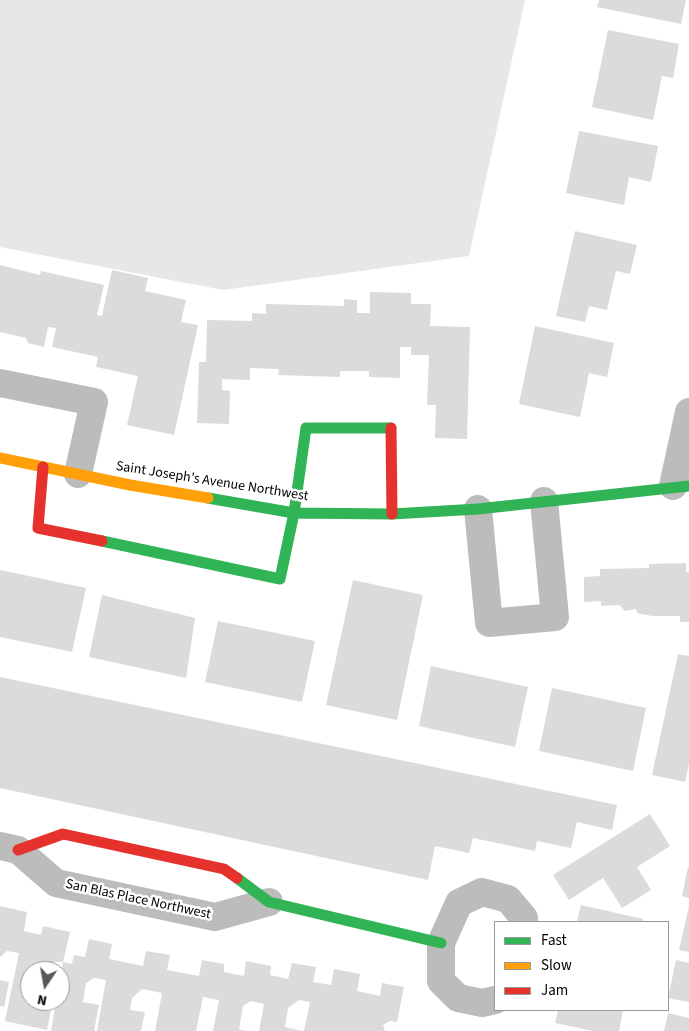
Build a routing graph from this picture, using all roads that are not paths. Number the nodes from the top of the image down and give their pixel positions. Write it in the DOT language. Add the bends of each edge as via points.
graph roads {
  1 [pos="0,383"];
  2 [pos="689,412"];
  3 [pos="0,458"];
  4 [pos="44,467"];
  5 [pos="78,474"];
  6 [pos="681,486"];
  7 [pos="544,501"];
  8 [pos="478,509"];
  9 [pos="294,513"];
  10 [pos="392,514"];
  11 [pos="9,848"];
  12 [pos="269,902"];
  13 [pos="524,921"];
  14 [pos="442,944"];
  15 [pos="494,1000"];
  1 -- 5 [label="street" via="94,402"];
  2 -- 6 [label="street"];
  3 -- 4 [label="street, Saint Joseph's Avenue Northwest"];
  4 -- 5 [label="street, Saint Joseph's Avenue Northwest"];
  4 -- 9 [label="street" via="38,528 280,579"];
  5 -- 9 [label="street, Saint Joseph's Avenue Northwest"];
  6 -- 7 [label="street, Saint Joseph's Avenue Northwest"];
  7 -- 8 [label="street, Saint Joseph's Avenue Northwest"];
  7 -- 8 [label="street" via="555,617 489,623"];
  8 -- 10 [label="street, Saint Joseph's Avenue Northwest"];
  9 -- 10 [label="street, Saint Joseph's Avenue Northwest"];
  9 -- 10 [label="street" via="306,428 391,428"];
  11 -- 12 [label="street, San Blas Place Northwest" via="63,834 224,869"];
  11 -- 12 [label="street, San Blas Place Northwest" via="56,883 215,917"];
  12 -- 14 [label="street, San Blas Place Northwest"];
  13 -- 14 [label="street" via="508,899 482,892 459,902"];
  14 -- 15 [label="street" via="441,981 458,998 482,1003"];
}
